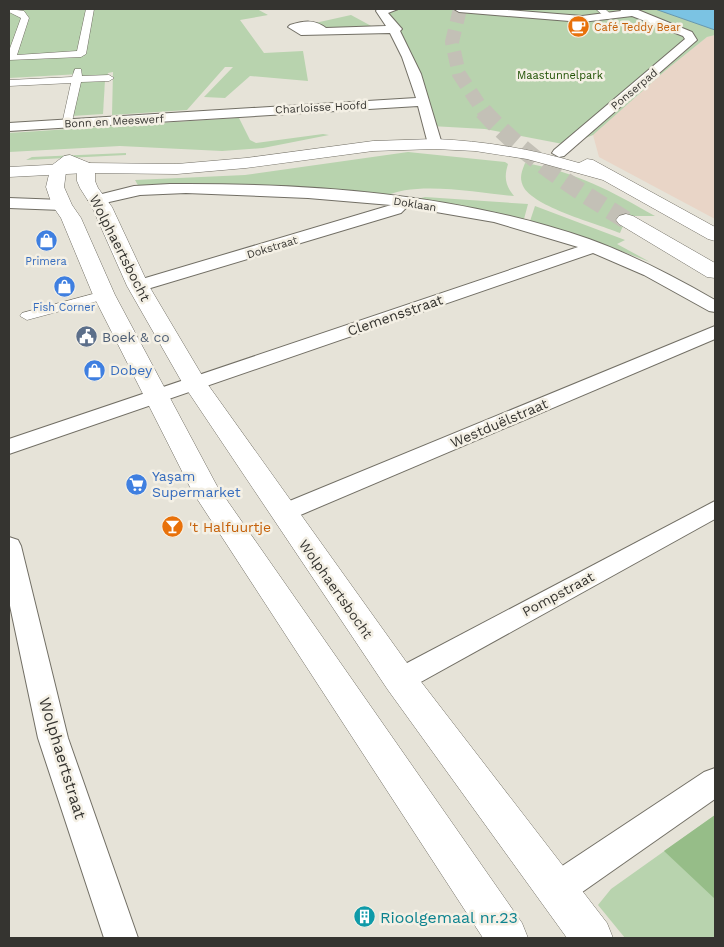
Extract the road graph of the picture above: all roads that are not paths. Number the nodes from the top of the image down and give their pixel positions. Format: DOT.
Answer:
graph roads {
  1 [pos="9,9"];
  2 [pos="90,9"];
  3 [pos="384,9"];
  4 [pos="459,9"];
  5 [pos="600,9"];
  6 [pos="630,11"];
  7 [pos="610,17"];
  8 [pos="396,29"];
  9 [pos="323,32"];
  10 [pos="80,58"];
  11 [pos="109,78"];
  12 [pos="76,80"];
  13 [pos="9,83"];
  14 [pos="424,102"];
  15 [pos="219,114"];
  16 [pos="67,124"];
  17 [pos="9,127"];
  18 [pos="434,139"];
  19 [pos="559,153"];
  20 [pos="9,164"];
  21 [pos="71,166"];
  22 [pos="9,172"];
  23 [pos="603,175"];
  24 [pos="403,202"];
  25 [pos="9,203"];
  26 [pos="99,204"];
  27 [pos="66,209"];
  28 [pos="715,235"];
  29 [pos="594,247"];
  30 [pos="715,258"];
  31 [pos="715,272"];
  32 [pos="138,286"];
  33 [pos="104,295"];
  34 [pos="715,307"];
  35 [pos="27,316"];
  36 [pos="715,332"];
  37 [pos="195,384"];
  38 [pos="156,396"];
  39 [pos="9,447"];
  40 [pos="715,509"];
  41 [pos="283,513"];
  42 [pos="9,546"];
  43 [pos="400,680"];
  44 [pos="715,782"];
  45 [pos="556,890"];
  46 [pos="121,938"];
  47 [pos="507,938"];
  48 [pos="592,938"];
  1 -- 10 [label="street"];
  2 -- 10 [label="street"];
  3 -- 8 [label="street"];
  4 -- 7 [label="street"];
  5 -- 7 [label="street"];
  6 -- 7 [label="street"];
  6 -- 19 [label="street, Ponserpad"];
  8 -- 9 [label="street"];
  8 -- 14 [label="street"];
  10 -- 12 [label="street"];
  11 -- 12 [label="street"];
  12 -- 13 [label="street"];
  12 -- 16 [label="street"];
  14 -- 15 [label="street, Charloisse Hoofd"];
  14 -- 18 [label="street"];
  15 -- 16 [label="street, Bonn en Meeswerf"];
  16 -- 17 [label="street, Bonn en Meeswerf"];
  18 -- 19 [label="main road"];
  18 -- 21 [label="main road"];
  18 -- 23 [label="main road"];
  19 -- 23 [label="main road"];
  20 -- 21 [label="main road"];
  21 -- 22 [label="main road"];
  21 -- 26 [label="main road, Wolphaertsbocht"];
  21 -- 27 [label="main road"];
  23 -- 28 [label="main road"];
  24 -- 26 [label="street, Doklaan"];
  24 -- 29 [label="street, Doklaan"];
  24 -- 32 [label="street, Dokstraat"];
  25 -- 27 [label="street"];
  26 -- 27 [label="main road"];
  26 -- 32 [label="main road, Wolphaertsbocht"];
  27 -- 33 [label="main road"];
  29 -- 34 [label="street, Doklaan"];
  29 -- 37 [label="street, Clemensstraat"];
  30 -- 31 [label="main road"];
  32 -- 37 [label="main road, Wolphaertsbocht"];
  33 -- 35 [label="street"];
  33 -- 38 [label="main road"];
  36 -- 41 [label="street, Westduëlstraat"];
  37 -- 38 [label="street, Clemensstraat"];
  37 -- 41 [label="main road, Wolphaertsbocht"];
  38 -- 39 [label="street"];
  38 -- 47 [label="main road"];
  40 -- 43 [label="street, Pompstraat"];
  41 -- 43 [label="main road, Wolphaertsbocht"];
  42 -- 46 [label="street, Wolphaertstraat"];
  43 -- 45 [label="main road, Wolphaertsbocht"];
  44 -- 45 [label="street"];
  45 -- 48 [label="main road, Wolphaertsbocht"];
}
